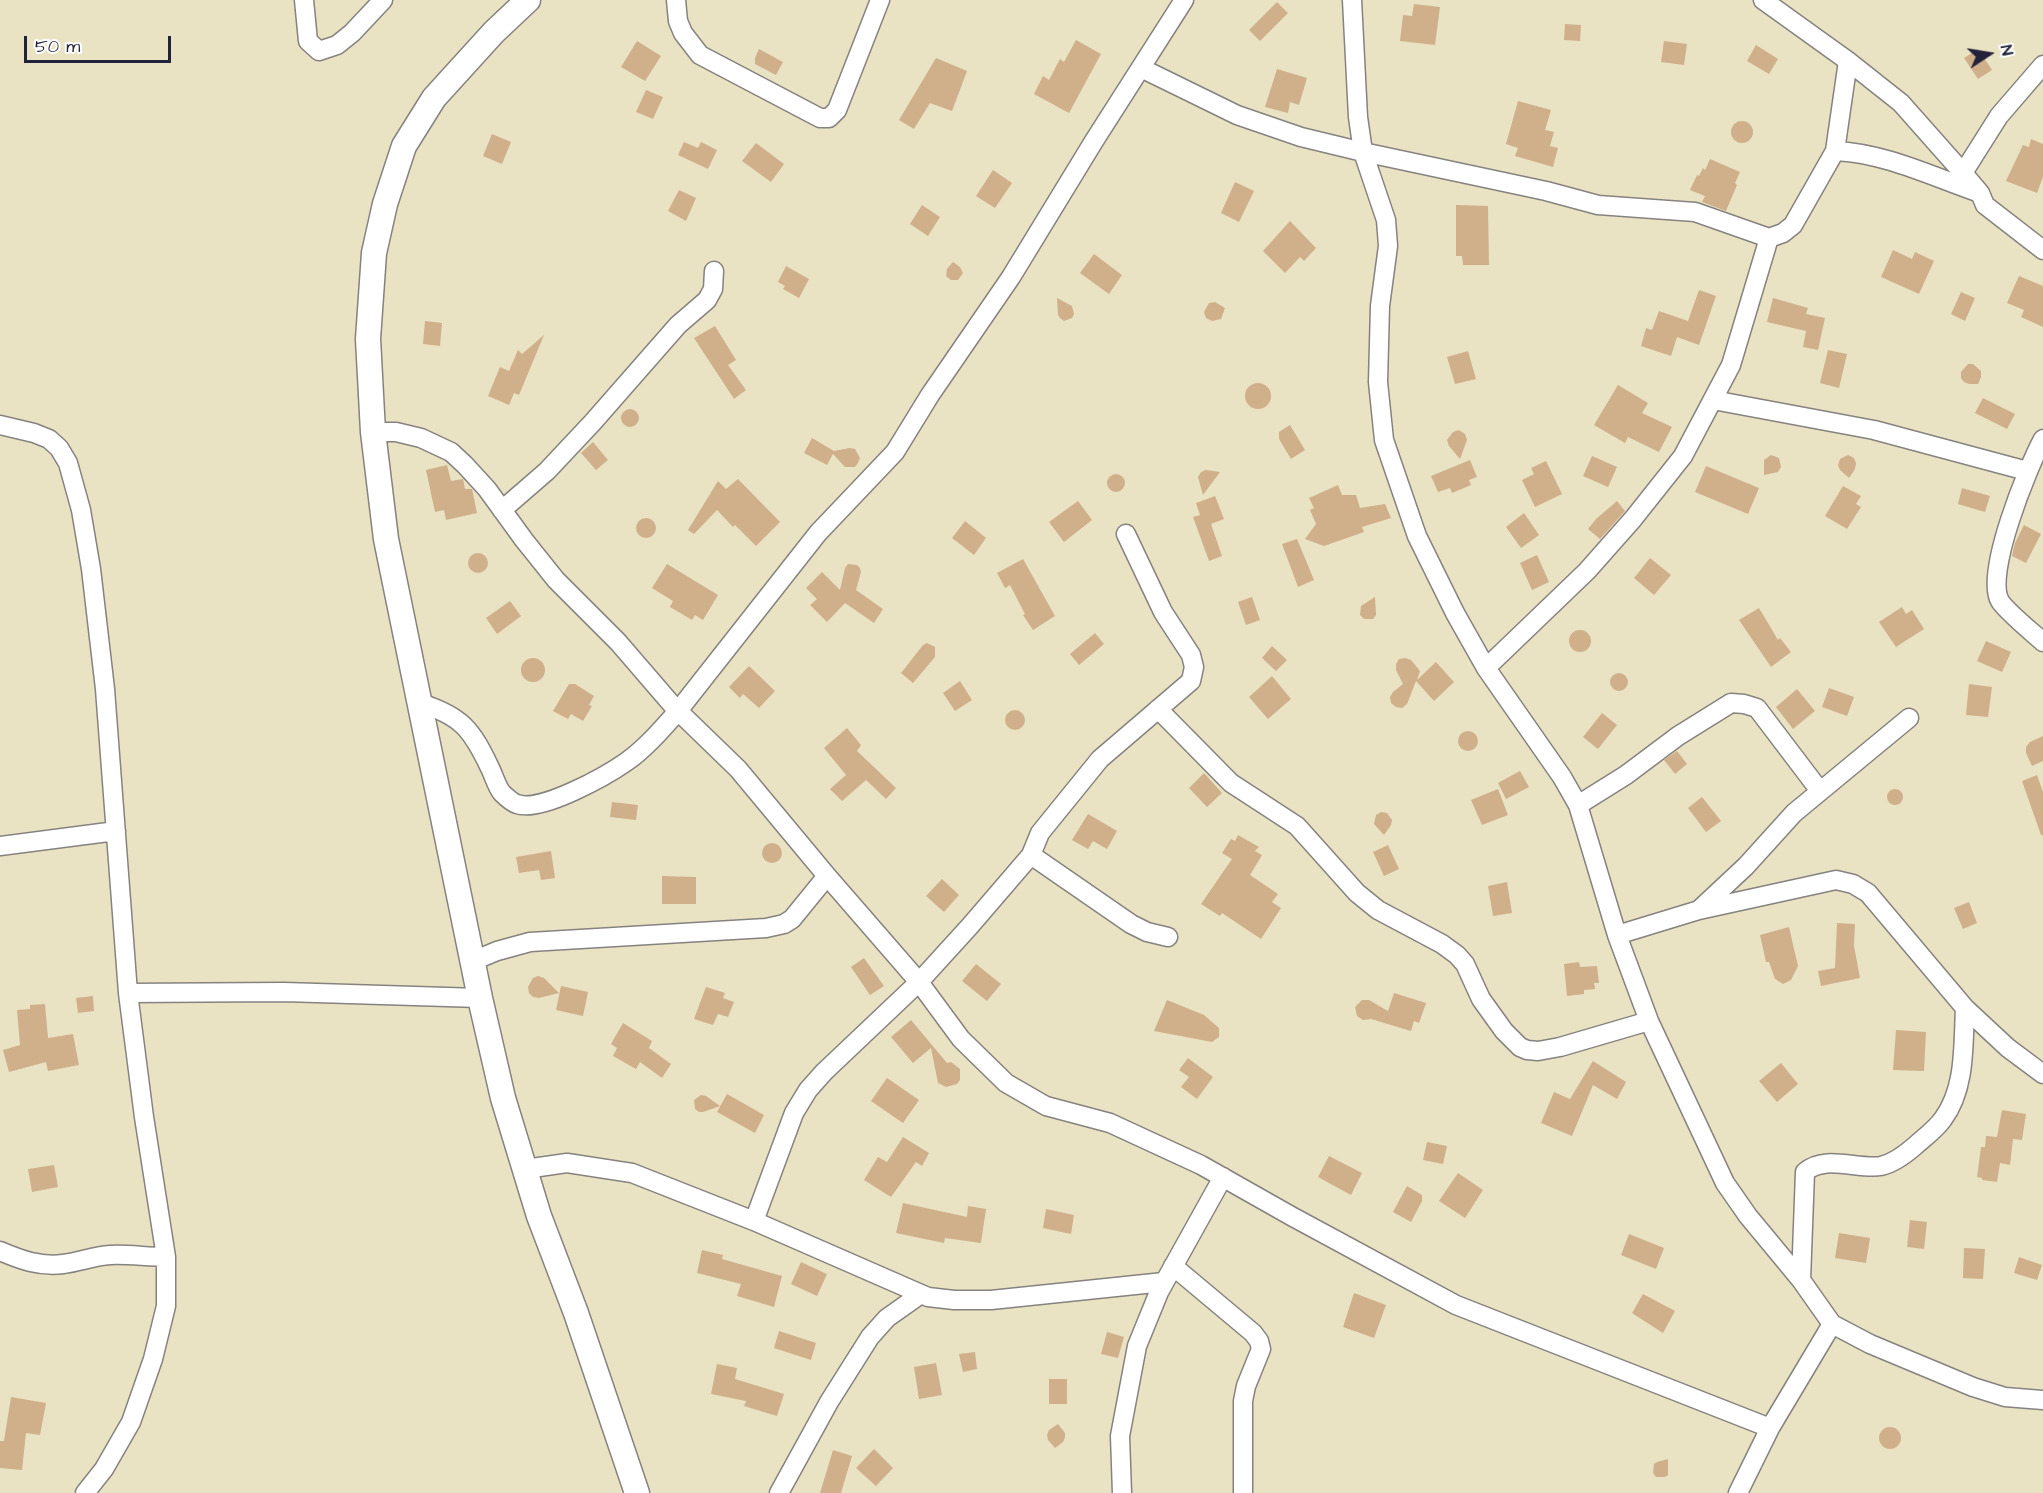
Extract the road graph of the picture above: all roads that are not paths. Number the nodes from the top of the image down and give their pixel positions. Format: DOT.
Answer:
graph roads {
  1 [pos="304,0"];
  2 [pos="383,0"];
  3 [pos="528,0"];
  4 [pos="676,0"];
  5 [pos="880,0"];
  6 [pos="1184,0"];
  7 [pos="1352,0"];
  8 [pos="1763,0"];
  9 [pos="1848,61"];
  10 [pos="2043,64"];
  11 [pos="1141,68"];
  12 [pos="1835,151"];
  13 [pos="1363,152"];
  14 [pos="1963,172"];
  15 [pos="1980,193"];
  16 [pos="1769,237"];
  17 [pos="2043,250"];
  18 [pos="714,271"];
  19 [pos="1713,400"];
  20 [pos="0,425"];
  21 [pos="373,432"];
  22 [pos="2043,439"];
  23 [pos="2027,471"];
  24 [pos="502,510"];
  25 [pos="1126,534"];
  26 [pos="2043,642"];
  27 [pos="1486,668"];
  28 [pos="420,703"];
  29 [pos="1158,709"];
  30 [pos="678,711"];
  31 [pos="1909,718"];
  32 [pos="1820,791"];
  33 [pos="1578,805"];
  34 [pos="116,831"];
  35 [pos="0,846"];
  36 [pos="1031,855"];
  37 [pos="827,876"];
  38 [pos="1699,910"];
  39 [pos="1617,935"];
  40 [pos="1168,937"];
  41 [pos="473,961"];
  42 [pos="919,982"];
  43 [pos="128,993"];
  44 [pos="480,998"];
  45 [pos="1965,1008"];
  46 [pos="1648,1021"];
  47 [pos="2043,1074"];
  48 [pos="525,1169"];
  49 [pos="1223,1178"];
  50 [pos="754,1221"];
  51 [pos="0,1251"];
  52 [pos="166,1257"];
  53 [pos="1173,1266"];
  54 [pos="1801,1280"];
  55 [pos="1164,1282"];
  56 [pos="921,1294"];
  57 [pos="1832,1323"];
  58 [pos="2043,1400"];
  59 [pos="1770,1428"];
  60 [pos="85,1493"];
  61 [pos="638,1493"];
  62 [pos="779,1493"];
  63 [pos="1122,1493"];
  64 [pos="1243,1493"];
  65 [pos="1738,1493"];
  1 -- 2 [label="street"];
  3 -- 21 [label="street"];
  4 -- 5 [label="street"];
  6 -- 11 [label="street"];
  7 -- 13 [label="street"];
  8 -- 9 [label="street"];
  9 -- 12 [label="street"];
  9 -- 14 [label="street"];
  10 -- 14 [label="street"];
  11 -- 13 [label="street"];
  11 -- 30 [label="street"];
  12 -- 15 [label="street"];
  12 -- 16 [label="street"];
  13 -- 16 [label="street"];
  13 -- 27 [label="street"];
  14 -- 15 [label="street"];
  15 -- 17 [label="street"];
  16 -- 19 [label="street"];
  18 -- 24 [label="street"];
  19 -- 23 [label="street"];
  19 -- 27 [label="street"];
  20 -- 34 [label="street"];
  21 -- 24 [label="street"];
  21 -- 28 [label="street"];
  22 -- 23 [label="street"];
  23 -- 26 [label="street"];
  24 -- 30 [label="street"];
  25 -- 29 [label="street"];
  27 -- 33 [label="street"];
  28 -- 30 [label="street"];
  28 -- 41 [label="street"];
  29 -- 36 [label="street"];
  29 -- 46 [label="street"];
  30 -- 37 [label="street"];
  31 -- 32 [label="street"];
  32 -- 33 [label="street"];
  32 -- 38 [label="street"];
  33 -- 39 [label="street"];
  34 -- 35 [label="street"];
  34 -- 43 [label="street"];
  36 -- 40 [label="street"];
  36 -- 42 [label="street"];
  37 -- 41 [label="street"];
  37 -- 42 [label="street"];
  38 -- 39 [label="street"];
  38 -- 45 [label="street"];
  39 -- 46 [label="street"];
  41 -- 44 [label="street"];
  42 -- 49 [label="street"];
  42 -- 50 [label="street"];
  43 -- 44 [label="street"];
  43 -- 52 [label="street"];
  44 -- 48 [label="street"];
  45 -- 47 [label="street"];
  45 -- 54 [label="street"];
  46 -- 54 [label="street"];
  48 -- 50 [label="street"];
  48 -- 61 [label="street"];
  49 -- 53 [label="street"];
  49 -- 59 [label="street"];
  50 -- 56 [label="street"];
  51 -- 52 [label="street"];
  52 -- 60 [label="street"];
  53 -- 55 [label="street"];
  53 -- 64 [label="street"];
  54 -- 57 [label="street"];
  55 -- 56 [label="street"];
  55 -- 63 [label="street"];
  56 -- 62 [label="street"];
  57 -- 58 [label="street"];
  57 -- 59 [label="street"];
  59 -- 65 [label="street"];
}
